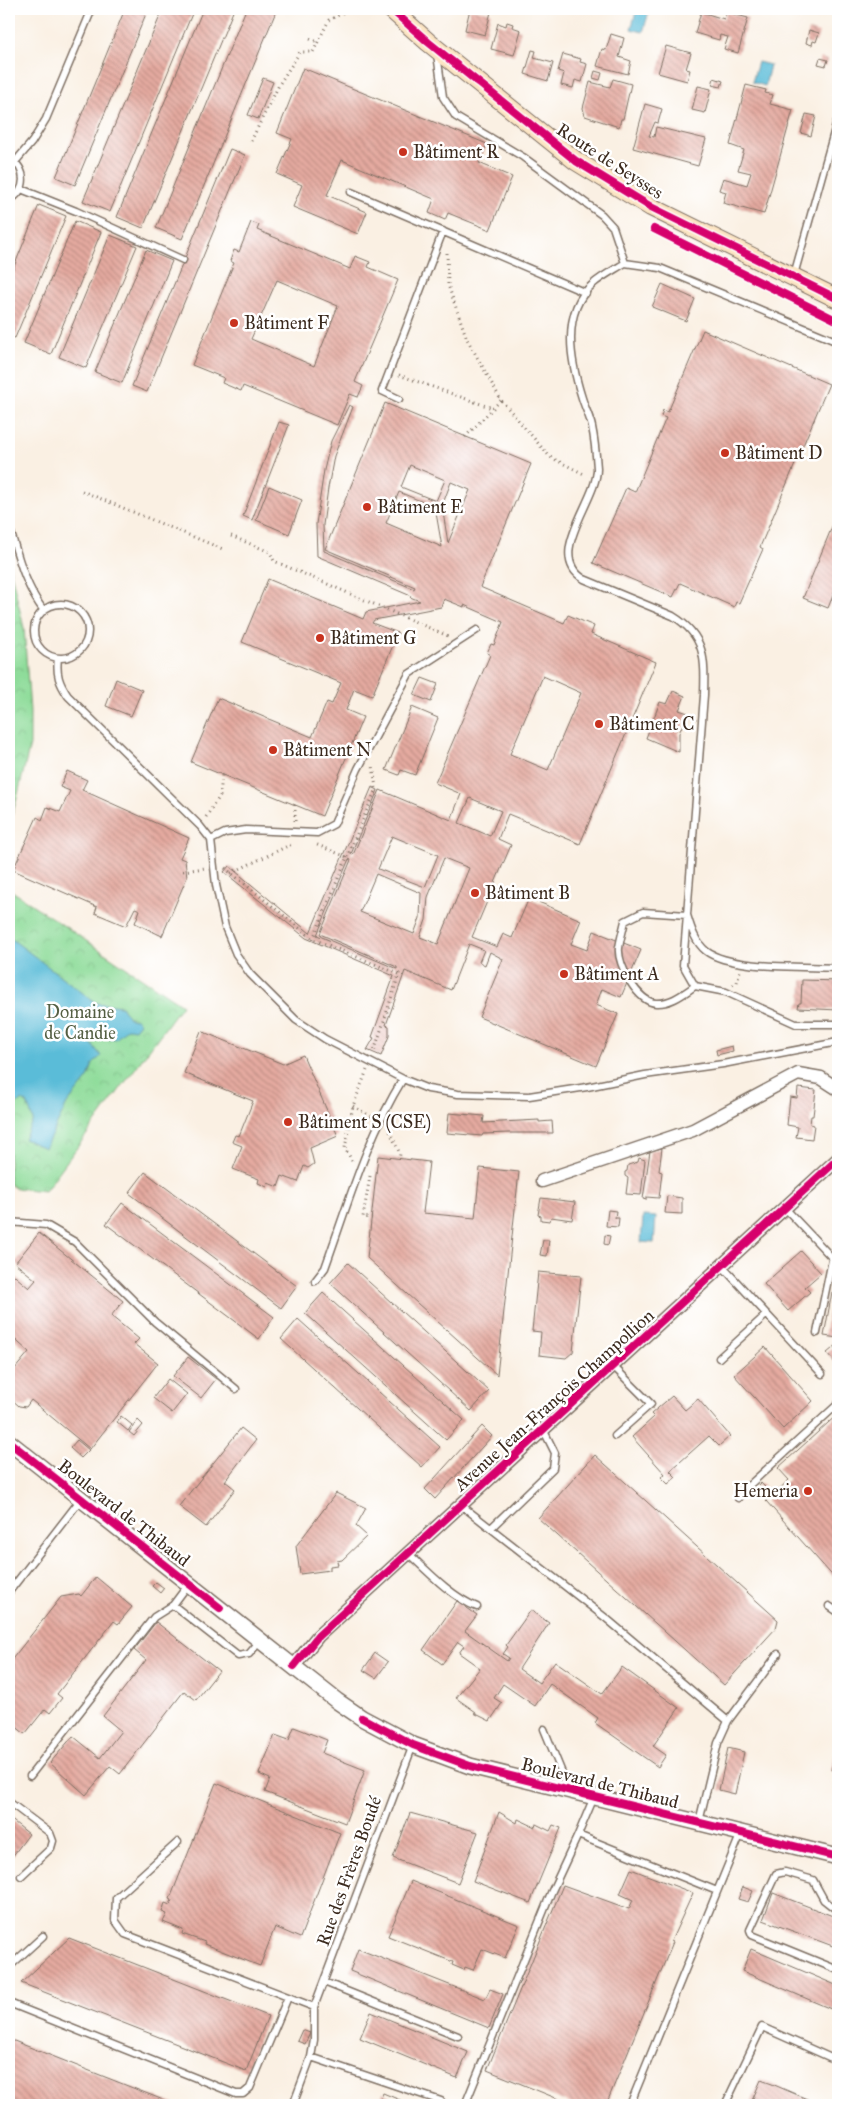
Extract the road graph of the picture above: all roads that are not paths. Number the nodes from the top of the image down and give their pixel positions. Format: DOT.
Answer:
graph roads {
  1 [pos="92,9"];
  2 [pos="391,9"];
  3 [pos="436,48"];
  4 [pos="838,118"];
  5 [pos="9,158"];
  6 [pos="15,162"];
  7 [pos="21,189"];
  8 [pos="352,192"];
  9 [pos="9,200"];
  10 [pos="445,232"];
  11 [pos="183,260"];
  12 [pos="625,263"];
  13 [pos="794,276"];
  14 [pos="586,293"];
  15 [pos="838,299"];
  16 [pos="838,342"];
  17 [pos="399,399"];
  18 [pos="9,526"];
  19 [pos="44,611"];
  20 [pos="477,630"];
  21 [pos="58,658"];
  22 [pos="211,840"];
  23 [pos="687,915"];
  24 [pos="838,968"];
  25 [pos="695,986"];
  26 [pos="838,1024"];
  27 [pos="838,1042"];
  28 [pos="403,1079"];
  29 [pos="838,1089"];
  30 [pos="837,1163"];
  31 [pos="542,1181"];
  32 [pos="785,1208"];
  33 [pos="9,1222"];
  34 [pos="832,1260"];
  35 [pos="838,1264"];
  36 [pos="722,1266"];
  37 [pos="315,1281"];
  38 [pos="767,1314"];
  39 [pos="817,1333"];
  40 [pos="719,1358"];
  41 [pos="613,1366"];
  42 [pos="822,1374"];
  43 [pos="236,1389"];
  44 [pos="838,1404"];
  45 [pos="544,1429"];
  46 [pos="614,1436"];
  47 [pos="9,1442"];
  48 [pos="738,1498"];
  49 [pos="81,1499"];
  50 [pos="461,1505"];
  51 [pos="491,1528"];
  52 [pos="408,1553"];
  53 [pos="188,1584"];
  54 [pos="9,1592"];
  55 [pos="173,1605"];
  56 [pos="830,1606"];
  57 [pos="477,1607"];
  58 [pos="838,1612"];
  59 [pos="261,1640"];
  60 [pos="778,1654"];
  61 [pos="294,1666"];
  62 [pos="728,1721"];
  63 [pos="544,1729"];
  64 [pos="413,1745"];
  65 [pos="30,1776"];
  66 [pos="569,1791"];
  67 [pos="594,1797"];
  68 [pos="9,1802"];
  69 [pos="699,1823"];
  70 [pos="741,1833"];
  71 [pos="578,1835"];
  72 [pos="178,1842"];
  73 [pos="838,1857"];
  74 [pos="21,1876"];
  75 [pos="717,1892"];
  76 [pos="838,1911"];
  77 [pos="43,1936"];
  78 [pos="9,1968"];
  79 [pos="838,1970"];
  80 [pos="324,1982"];
  81 [pos="288,1997"];
  82 [pos="9,2003"];
  83 [pos="314,2007"];
  84 [pos="458,2036"];
  85 [pos="311,2057"];
  86 [pos="838,2060"];
  87 [pos="293,2105"];
  88 [pos="443,2105"];
  89 [pos="465,2105"];
  90 [pos="630,2105"];
  91 [pos="725,2105"];
  1 -- 6 [label="lane"];
  2 -- 3 [label="main road, Route de Seysses"];
  3 -- 12 [label="lane"];
  3 -- 13 [label="main road, Route de Seysses"];
  4 -- 13 [label="lane"];
  5 -- 6 [label="lane"];
  6 -- 7 [label="lane"];
  7 -- 9 [label="lane"];
  7 -- 11 [label="lane"];
  8 -- 10 [label="lane"];
  10 -- 14 [label="lane"];
  10 -- 17 [label="lane"];
  12 -- 14 [label="lane"];
  12 -- 16 [label="lane"];
  13 -- 15 [label="main road, Route de Seysses"];
  14 -- 23 [label="lane"];
  18 -- 19 [label="lane"];
  19 -- 21 [label="lane"];
  19 -- 21 [label="lane"];
  20 -- 22 [label="lane"];
  21 -- 22 [label="lane"];
  22 -- 28 [label="lane"];
  23 -- 24 [label="lane"];
  23 -- 25 [label="lane"];
  23 -- 25 [label="lane"];
  25 -- 26 [label="lane"];
  27 -- 28 [label="lane"];
  28 -- 37 [label="lane"];
  29 -- 31 [label="street"];
  30 -- 32 [label="street, Avenue Jean-François Champollion"];
  32 -- 34 [label="lane"];
  32 -- 36 [label="street, Avenue Jean-François Champollion"];
  33 -- 43 [label="lane"];
  34 -- 35 [label="lane"];
  34 -- 39 [label="lane"];
  36 -- 38 [label="lane"];
  36 -- 41 [label="street, Avenue Jean-François Champollion"];
  38 -- 40 [label="lane"];
  38 -- 42 [label="lane"];
  41 -- 45 [label="street, Avenue Jean-François Champollion"];
  41 -- 46 [label="lane"];
  44 -- 48 [label="lane"];
  45 -- 50 [label="street, Avenue Jean-François Champollion"];
  45 -- 51 [label="lane"];
  47 -- 49 [label="street, Boulevard de Thibaud"];
  49 -- 53 [label="street, Boulevard de Thibaud"];
  49 -- 54 [label="lane"];
  50 -- 51 [label="lane"];
  50 -- 52 [label="street, Avenue Jean-François Champollion"];
  51 -- 62 [label="lane"];
  52 -- 57 [label="lane"];
  52 -- 61 [label="street, Avenue Jean-François Champollion"];
  53 -- 55 [label="lane"];
  53 -- 59 [label="street, Boulevard de Thibaud"];
  55 -- 59 [label="lane"];
  55 -- 65 [label="lane"];
  56 -- 58 [label="lane"];
  59 -- 61 [label="street, Boulevard de Thibaud"];
  60 -- 62 [label="lane"];
  61 -- 64 [label="street, Boulevard de Thibaud"];
  62 -- 69 [label="lane"];
  63 -- 66 [label="lane"];
  64 -- 66 [label="street, Boulevard de Thibaud"];
  64 -- 80 [label="lane, Rue des Frères Boudé"];
  66 -- 67 [label="street, Boulevard de Thibaud"];
  67 -- 69 [label="street, Boulevard de Thibaud"];
  67 -- 71 [label="lane"];
  68 -- 74 [label="lane"];
  69 -- 70 [label="street, Boulevard de Thibaud"];
  70 -- 73 [label="street, Boulevard de Thibaud"];
  70 -- 75 [label="lane"];
  71 -- 75 [label="lane"];
  71 -- 89 [label="lane"];
  72 -- 81 [label="lane"];
  75 -- 90 [label="lane"];
  76 -- 79 [label="lane"];
  77 -- 78 [label="lane"];
  80 -- 83 [label="lane, Rue des Frères Boudé"];
  80 -- 84 [label="lane"];
  81 -- 82 [label="lane"];
  81 -- 83 [label="lane"];
  83 -- 85 [label="lane"];
  85 -- 87 [label="lane"];
  85 -- 88 [label="lane"];
  86 -- 91 [label="lane"];
}
